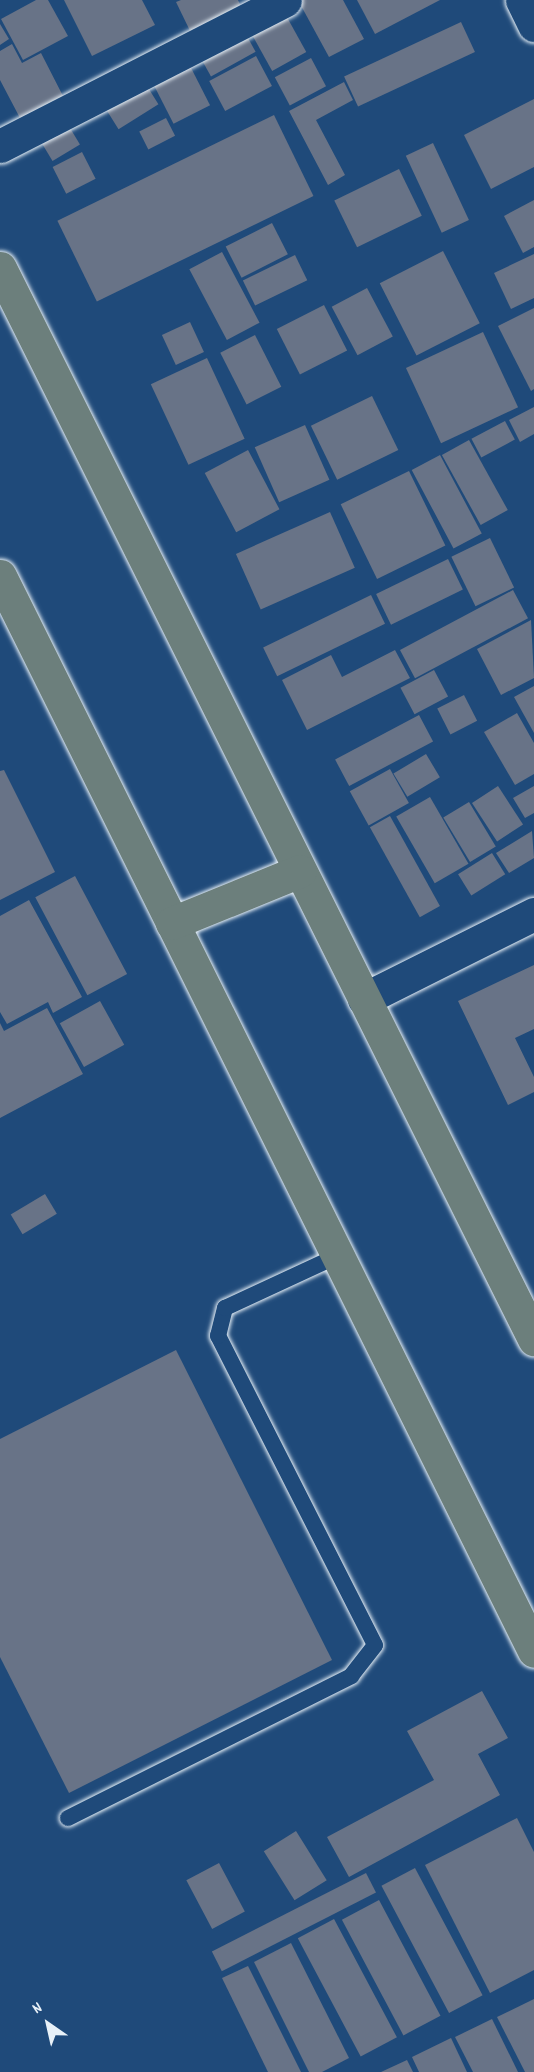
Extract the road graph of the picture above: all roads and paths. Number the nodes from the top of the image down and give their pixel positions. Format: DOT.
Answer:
graph roads {
  1 [pos="285,0"];
  2 [pos="522,0"];
  3 [pos="534,25"];
  4 [pos="0,147"];
  5 [pos="0,268"];
  6 [pos="0,576"];
  7 [pos="300,871"];
  8 [pos="534,914"];
  9 [pos="172,923"];
  10 [pos="364,999"];
  11 [pos="337,1256"];
  12 [pos="534,1339"];
  13 [pos="526,1619"];
  14 [pos="534,1651"];
  15 [pos="68,1818"];
  1 -- 4 [label="street"];
  2 -- 3 [label="street"];
  5 -- 7 [label="main road"];
  6 -- 9 [label="main road"];
  7 -- 9 [label="main road"];
  7 -- 10 [label="main road"];
  8 -- 10 [label="street"];
  9 -- 11 [label="main road"];
  10 -- 12 [label="main road"];
  11 -- 13 [label="main road"];
  11 -- 15 [label="lane"];
  13 -- 14 [label="main road"];
}
